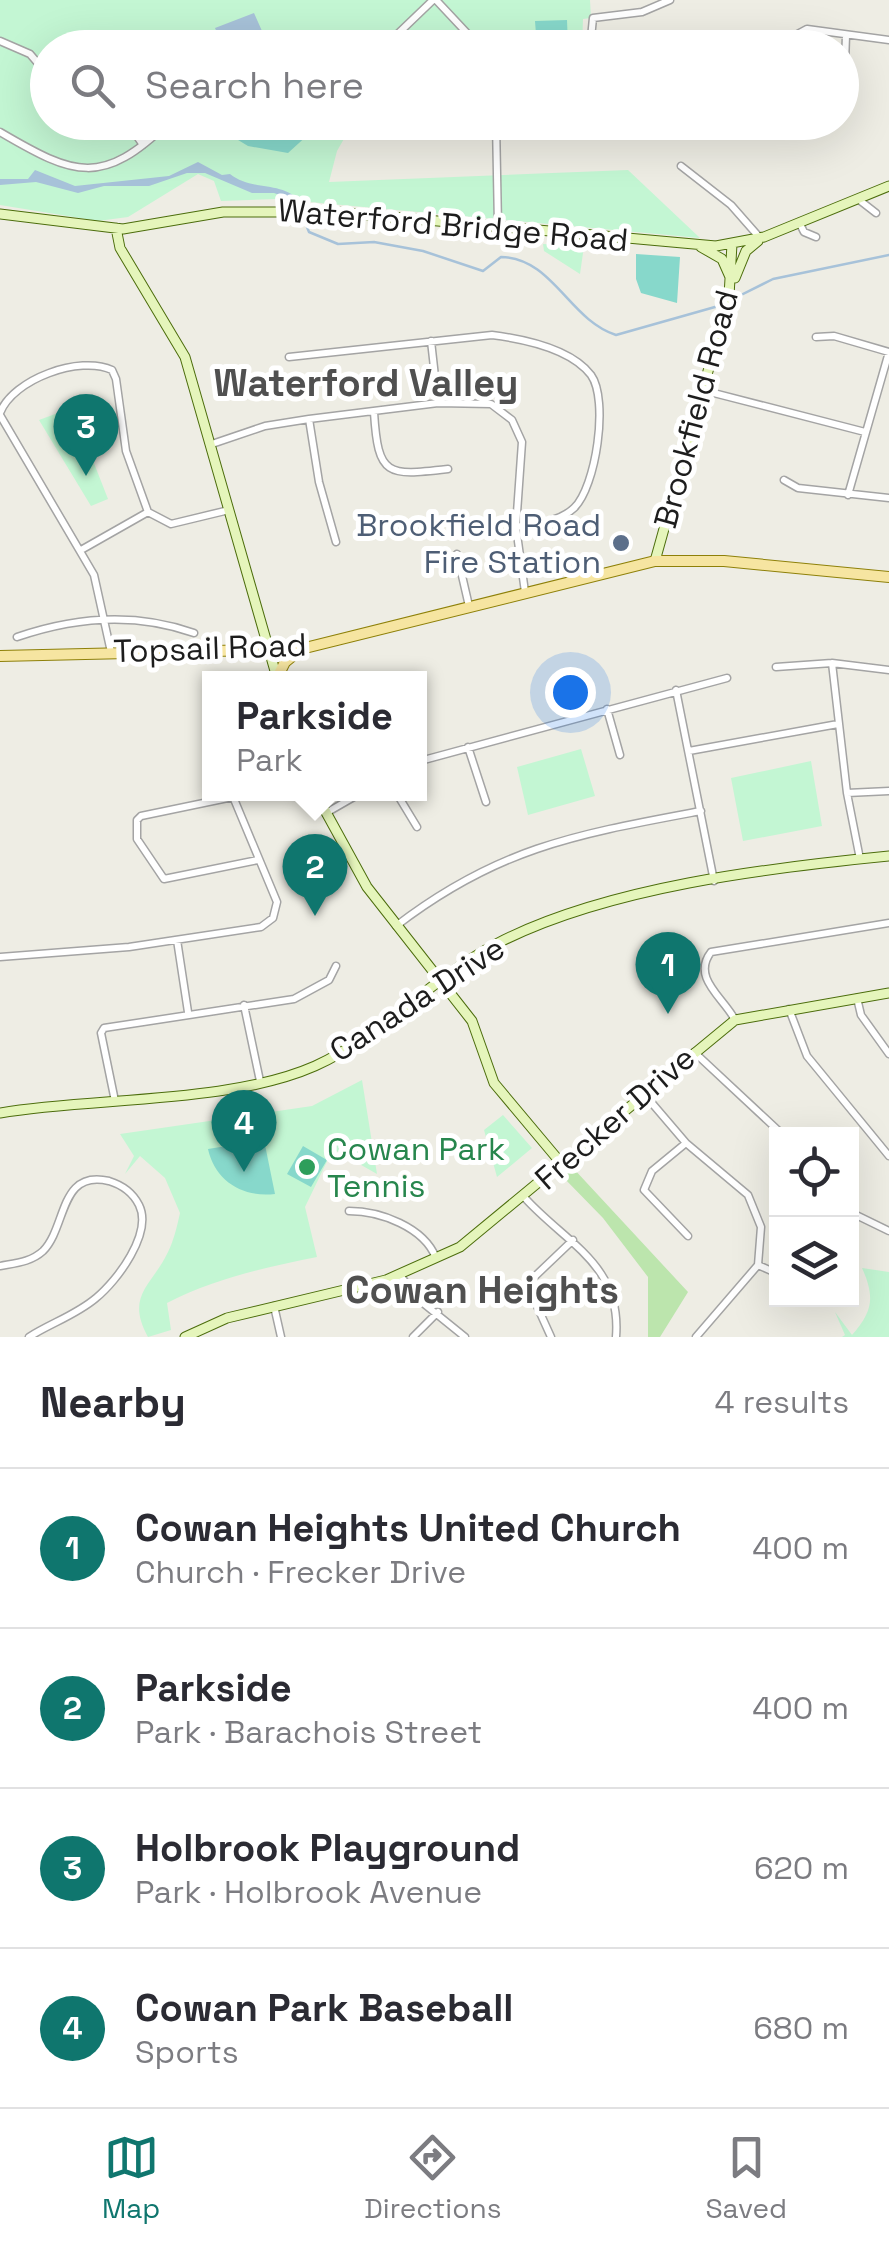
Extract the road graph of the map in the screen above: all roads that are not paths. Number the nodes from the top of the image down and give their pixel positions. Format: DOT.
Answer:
graph roads {
  1 [pos="435,0"];
  2 [pos="670,0"];
  3 [pos="402,30"];
  4 [pos="464,30"];
  5 [pos="590,30"];
  6 [pos="859,36"];
  7 [pos="889,40"];
  8 [pos="0,41"];
  9 [pos="30,54"];
  10 [pos="0,132"];
  11 [pos="142,140"];
  12 [pos="148,140"];
  13 [pos="496,140"];
  14 [pos="145,143"];
  15 [pos="681,166"];
  16 [pos="889,186"];
  17 [pos="857,198"];
  18 [pos="876,213"];
  19 [pos="0,214"];
  20 [pos="799,222"];
  21 [pos="498,226"];
  22 [pos="116,228"];
  23 [pos="816,237"];
  24 [pos="762,238"];
  25 [pos="694,244"];
  26 [pos="732,244"];
  27 [pos="732,285"];
  28 [pos="816,337"];
  29 [pos="430,341"];
  30 [pos="889,352"];
  31 [pos="289,357"];
  32 [pos="700,390"];
  33 [pos="438,403"];
  34 [pos="374,412"];
  35 [pos="0,414"];
  36 [pos="310,420"];
  37 [pos="865,432"];
  38 [pos="212,444"];
  39 [pos="448,469"];
  40 [pos="784,480"];
  41 [pos="848,495"];
  42 [pos="889,498"];
  43 [pos="230,510"];
  44 [pos="148,512"];
  45 [pos="516,528"];
  46 [pos="336,542"];
  47 [pos="82,550"];
  48 [pos="456,554"];
  49 [pos="655,561"];
  50 [pos="889,577"];
  51 [pos="524,592"];
  52 [pos="469,606"];
  53 [pos="106,618"];
  54 [pos="194,633"];
  55 [pos="16,637"];
  56 [pos="301,649"];
  57 [pos="270,650"];
  58 [pos="111,652"];
  59 [pos="0,656"];
  60 [pos="832,663"];
  61 [pos="776,667"];
  62 [pos="889,670"];
  63 [pos="275,671"];
  64 [pos="281,671"];
  65 [pos="726,678"];
  66 [pos="676,690"];
  67 [pos="607,709"];
  68 [pos="838,724"];
  69 [pos="468,746"];
  70 [pos="688,751"];
  71 [pos="620,755"];
  72 [pos="427,759"];
  73 [pos="889,790"];
  74 [pos="847,793"];
  75 [pos="219,801"];
  76 [pos="235,801"];
  77 [pos="319,801"];
  78 [pos="346,801"];
  79 [pos="401,801"];
  80 [pos="486,802"];
  81 [pos="701,811"];
  82 [pos="325,813"];
  83 [pos="417,827"];
  84 [pos="889,856"];
  85 [pos="860,858"];
  86 [pos="258,860"];
  87 [pos="714,882"];
  88 [pos="889,923"];
  89 [pos="395,926"];
  90 [pos="177,940"];
  91 [pos="0,957"];
  92 [pos="336,966"];
  93 [pos="439,981"];
  94 [pos="889,993"];
  95 [pos="857,997"];
  96 [pos="244,1005"];
  97 [pos="789,1008"];
  98 [pos="188,1012"];
  99 [pos="735,1020"];
  100 [pos="693,1051"];
  101 [pos="889,1054"];
  102 [pos="260,1081"];
  103 [pos="644,1094"];
  104 [pos="116,1102"];
  105 [pos="0,1114"];
  106 [pos="774,1127"];
  107 [pos="686,1143"];
  108 [pos="889,1156"];
  109 [pos="561,1164"];
  110 [pos="524,1196"];
  111 [pos="349,1211"];
  112 [pos="859,1216"];
  113 [pos="889,1231"];
  114 [pos="688,1236"];
  115 [pos="573,1240"];
  116 [pos="436,1258"];
  117 [pos="758,1265"];
  118 [pos="0,1266"];
  119 [pos="769,1270"];
  120 [pos="400,1275"];
  121 [pos="274,1306"];
  122 [pos="438,1312"];
  123 [pos="29,1337"];
  124 [pos="185,1337"];
  125 [pos="281,1337"];
  126 [pos="413,1337"];
  127 [pos="465,1337"];
  128 [pos="551,1337"];
  129 [pos="616,1337"];
  130 [pos="696,1337"];
  1 -- 3 [label="street"];
  1 -- 4 [label="street"];
  2 -- 5 [label="street"];
  6 -- 7 [label="street"];
  8 -- 9 [label="street"];
  10 -- 14 [label="street"];
  11 -- 14 [label="street"];
  12 -- 14 [label="street"];
  13 -- 21 [label="street"];
  15 -- 24 [label="street"];
  16 -- 17 [label="street, Brookfield Road"];
  17 -- 18 [label="street"];
  17 -- 20 [label="street, Brookfield Road"];
  19 -- 22 [label="street, Waterford Bridge Road"];
  20 -- 23 [label="street"];
  20 -- 24 [label="street, Brookfield Road"];
  21 -- 22 [label="street, Waterford Bridge Road"];
  21 -- 25 [label="street, Waterford Bridge Road"];
  22 -- 38 [label="street"];
  24 -- 26 [label="street, Brookfield Road"];
  24 -- 27 [label="street"];
  25 -- 26 [label="street, Waterford Bridge Road"];
  25 -- 27 [label="street"];
  26 -- 27 [label="street, Brookfield Road"];
  27 -- 32 [label="street, Brookfield Road"];
  28 -- 30 [label="street"];
  29 -- 31 [label="street"];
  29 -- 33 [label="street"];
  29 -- 45 [label="street"];
  30 -- 37 [label="street"];
  32 -- 37 [label="street"];
  32 -- 49 [label="street, Brookfield Road"];
  33 -- 34 [label="street"];
  33 -- 45 [label="street"];
  34 -- 36 [label="street"];
  34 -- 39 [label="street"];
  35 -- 44 [label="street"];
  35 -- 47 [label="street"];
  36 -- 38 [label="street"];
  36 -- 46 [label="street"];
  37 -- 41 [label="street"];
  38 -- 43 [label="street"];
  40 -- 41 [label="street"];
  41 -- 42 [label="street"];
  43 -- 44 [label="street"];
  43 -- 57 [label="street"];
  44 -- 47 [label="street"];
  45 -- 51 [label="street"];
  47 -- 53 [label="street"];
  48 -- 52 [label="street"];
  49 -- 50 [label="main road, Topsail Road"];
  49 -- 51 [label="main road, Topsail Road"];
  51 -- 52 [label="main road, Topsail Road"];
  52 -- 56 [label="main road, Topsail Road"];
  53 -- 54 [label="street"];
  53 -- 55 [label="street"];
  53 -- 58 [label="street"];
  56 -- 57 [label="main road, Topsail Road"];
  56 -- 64 [label="main road"];
  57 -- 58 [label="main road, Topsail Road"];
  57 -- 63 [label="street"];
  58 -- 59 [label="main road, Topsail Road"];
  60 -- 61 [label="street"];
  60 -- 62 [label="street"];
  60 -- 68 [label="street"];
  65 -- 66 [label="street"];
  66 -- 67 [label="street"];
  66 -- 70 [label="street"];
  67 -- 69 [label="street"];
  67 -- 71 [label="street"];
  68 -- 70 [label="street"];
  68 -- 74 [label="street"];
  69 -- 72 [label="street"];
  69 -- 80 [label="street"];
  70 -- 81 [label="street"];
  73 -- 74 [label="street"];
  74 -- 85 [label="street"];
  75 -- 86 [label="street"];
  76 -- 86 [label="street"];
  77 -- 82 [label="street"];
  78 -- 82 [label="street"];
  79 -- 83 [label="street"];
  81 -- 87 [label="street"];
  81 -- 89 [label="street"];
  82 -- 89 [label="street"];
  84 -- 85 [label="street, Canada Drive"];
  85 -- 87 [label="street, Canada Drive"];
  86 -- 90 [label="street"];
  87 -- 93 [label="street, Canada Drive"];
  88 -- 99 [label="street"];
  89 -- 93 [label="street"];
  90 -- 91 [label="street"];
  90 -- 98 [label="street"];
  92 -- 96 [label="street"];
  93 -- 102 [label="street, Canada Drive"];
  93 -- 109 [label="street"];
  94 -- 95 [label="street, Frecker Drive"];
  95 -- 97 [label="street, Frecker Drive"];
  95 -- 101 [label="street"];
  96 -- 98 [label="street"];
  96 -- 102 [label="street"];
  97 -- 99 [label="street, Frecker Drive"];
  97 -- 108 [label="street"];
  98 -- 104 [label="street"];
  99 -- 100 [label="street, Frecker Drive"];
  100 -- 103 [label="street, Frecker Drive"];
  100 -- 106 [label="street"];
  102 -- 104 [label="street, Canada Drive"];
  103 -- 107 [label="street"];
  103 -- 109 [label="street, Frecker Drive"];
  104 -- 105 [label="street, Canada Drive"];
  107 -- 114 [label="street"];
  107 -- 117 [label="street"];
  109 -- 110 [label="street, Frecker Drive"];
  110 -- 115 [label="street"];
  110 -- 116 [label="street, Frecker Drive"];
  111 -- 116 [label="street"];
  112 -- 113 [label="street"];
  115 -- 128 [label="street"];
  115 -- 129 [label="street"];
  116 -- 120 [label="street, Frecker Drive"];
  117 -- 119 [label="street"];
  117 -- 130 [label="street"];
  118 -- 123 [label="street"];
  120 -- 121 [label="street, Frecker Drive"];
  120 -- 122 [label="street"];
  121 -- 124 [label="street, Frecker Drive"];
  121 -- 125 [label="street"];
  122 -- 126 [label="street"];
  122 -- 127 [label="street"];
}
